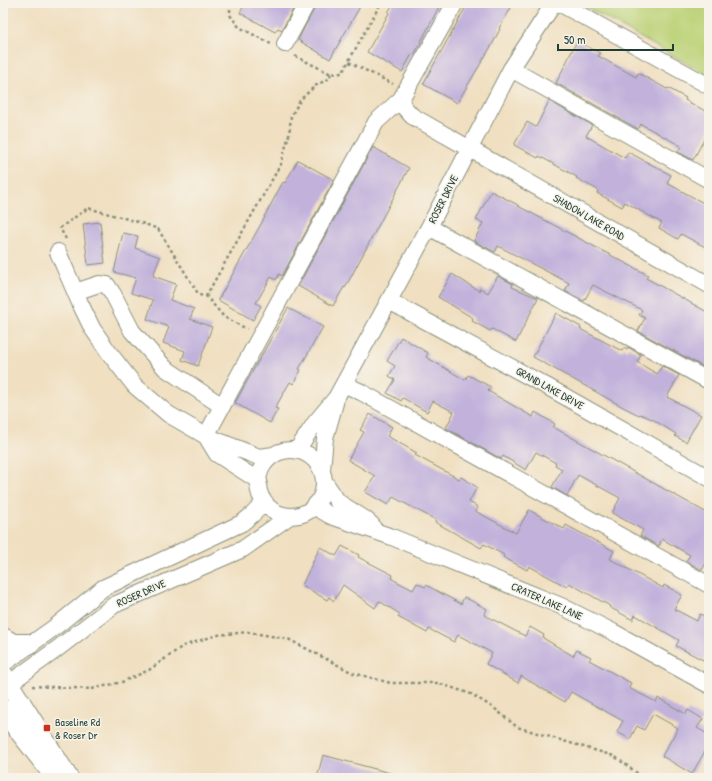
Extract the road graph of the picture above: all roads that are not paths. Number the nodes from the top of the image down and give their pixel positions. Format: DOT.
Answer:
graph roads {
  1 [pos="307,3"];
  2 [pos="455,3"];
  3 [pos="554,3"];
  4 [pos="559,3"];
  5 [pos="283,47"];
  6 [pos="511,69"];
  7 [pos="709,86"];
  8 [pos="404,94"];
  9 [pos="469,148"];
  10 [pos="709,180"];
  11 [pos="428,227"];
  12 [pos="63,246"];
  13 [pos="709,284"];
  14 [pos="75,292"];
  15 [pos="389,301"];
  16 [pos="709,381"];
  17 [pos="340,391"];
  18 [pos="222,406"];
  19 [pos="206,436"];
  20 [pos="297,450"];
  21 [pos="274,455"];
  22 [pos="708,474"];
  23 [pos="323,476"];
  24 [pos="259,481"];
  25 [pos="265,502"];
  26 [pos="314,506"];
  27 [pos="290,516"];
  28 [pos="379,532"];
  29 [pos="709,585"];
  30 [pos="3,638"];
  31 [pos="29,644"];
  32 [pos="3,664"];
  33 [pos="5,682"];
  34 [pos="709,685"];
  35 [pos="3,710"];
  36 [pos="56,778"];
  37 [pos="68,778"];
  1 -- 5 [label="street"];
  2 -- 8 [label="street"];
  3 -- 6 [label="street, ROSER DRIVE"];
  4 -- 7 [label="street"];
  6 -- 9 [label="street, ROSER DRIVE"];
  6 -- 10 [label="street"];
  8 -- 9 [label="street, SHADOW LAKE ROAD"];
  8 -- 18 [label="street"];
  9 -- 11 [label="street, ROSER DRIVE"];
  9 -- 13 [label="street, SHADOW LAKE ROAD"];
  11 -- 15 [label="street, ROSER DRIVE"];
  11 -- 16 [label="street"];
  12 -- 14 [label="street"];
  14 -- 18 [label="street"];
  14 -- 19 [label="street"];
  15 -- 17 [label="street, ROSER DRIVE"];
  15 -- 22 [label="street, GRAND LAKE DRIVE"];
  17 -- 20 [label="street, ROSER DRIVE"];
  17 -- 23 [label="street, ROSER DRIVE"];
  17 -- 29 [label="street"];
  18 -- 19 [label="street"];
  19 -- 21 [label="street"];
  19 -- 24 [label="street"];
  20 -- 21 [label="street"];
  20 -- 23 [label="street"];
  21 -- 24 [label="street"];
  23 -- 26 [label="street"];
  23 -- 28 [label="street, CRATER LAKE LANE"];
  24 -- 25 [label="street"];
  25 -- 27 [label="street"];
  25 -- 31 [label="street, ROSER DRIVE"];
  26 -- 27 [label="street"];
  26 -- 28 [label="street, CRATER LAKE LANE"];
  27 -- 33 [label="street, ROSER DRIVE"];
  28 -- 34 [label="street, CRATER LAKE LANE"];
  30 -- 31 [label="main road"];
  31 -- 32 [label="street, ROSER DRIVE"];
  33 -- 37 [label="main road"];
  35 -- 36 [label="main road"];
}
